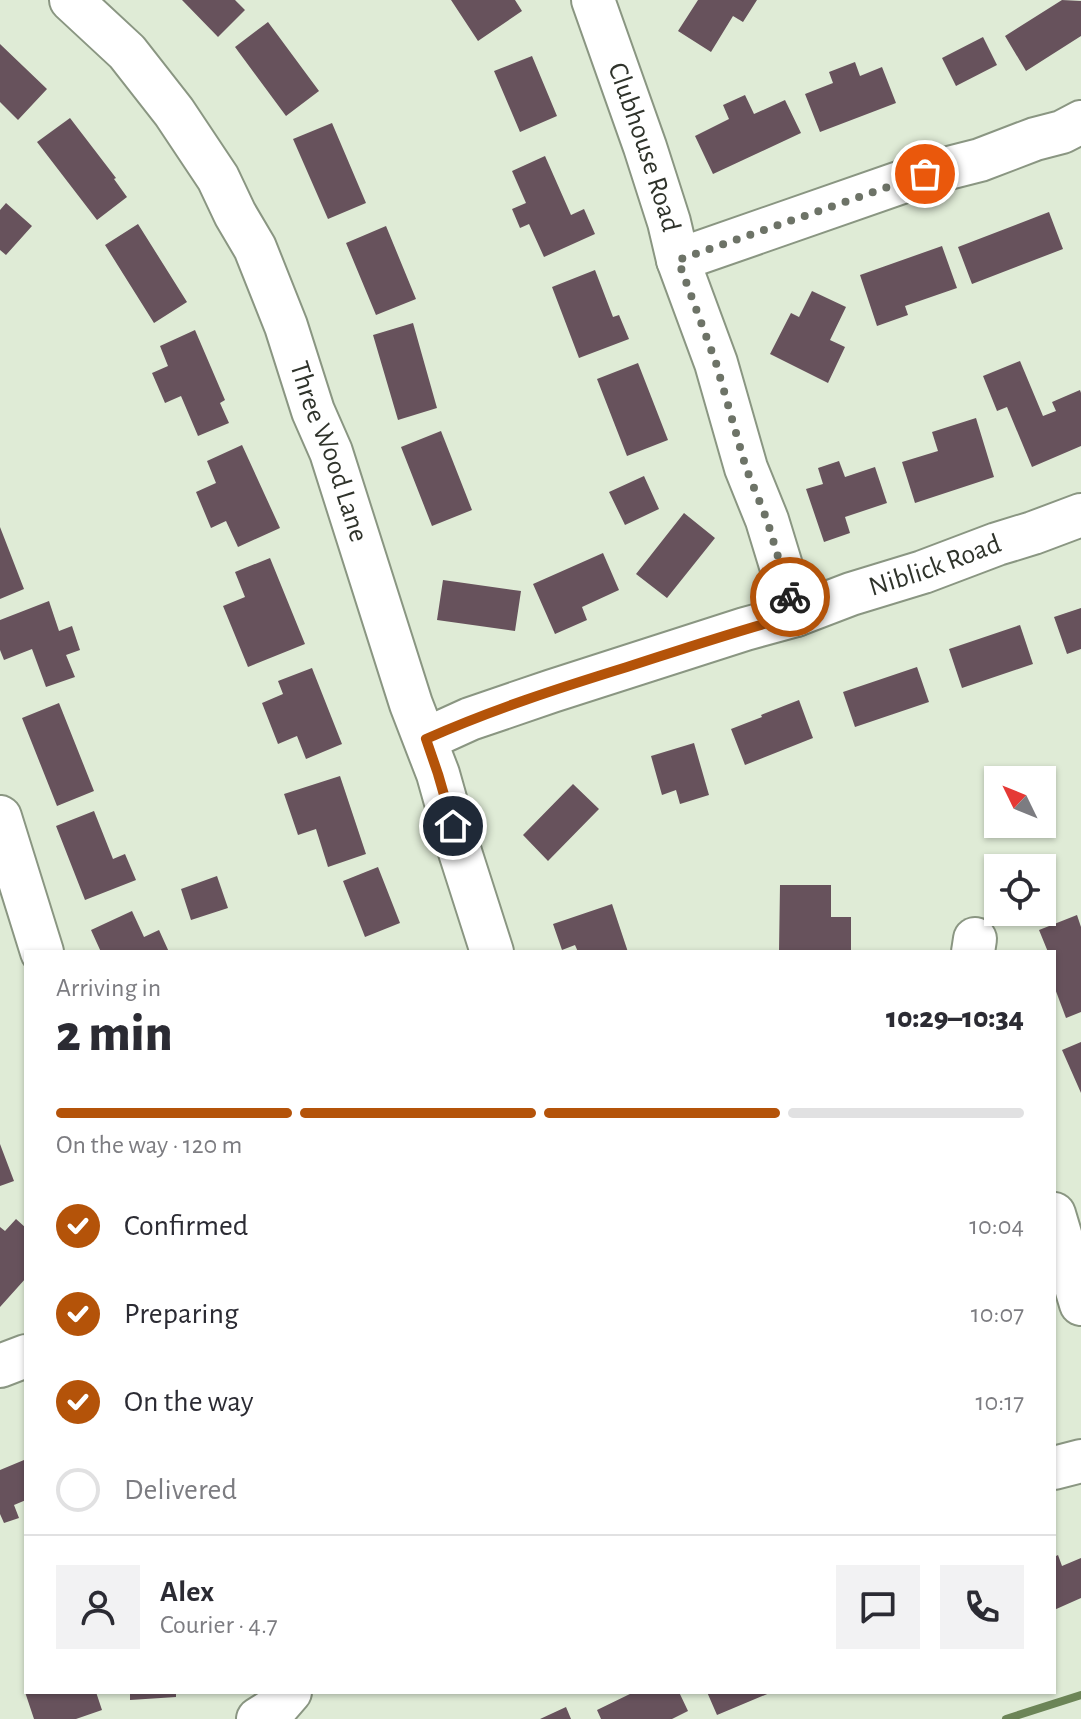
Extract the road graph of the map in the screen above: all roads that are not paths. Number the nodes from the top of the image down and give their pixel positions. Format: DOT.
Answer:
graph roads {
  1 [pos="71,0"];
  2 [pos="593,0"];
  3 [pos="1081,122"];
  4 [pos="678,260"];
  5 [pos="1081,515"];
  6 [pos="796,615"];
  7 [pos="426,739"];
  8 [pos="0,817"];
  9 [pos="41,950"];
  10 [pos="491,950"];
  11 [pos="1056,1221"];
  12 [pos="1081,1304"];
  13 [pos="24,1357"];
  14 [pos="0,1366"];
  15 [pos="1081,1461"];
  16 [pos="1056,1467"];
  17 [pos="288,1694"];
  18 [pos="258,1719"];
  1 -- 7 [label="street, Three Wood Lane"];
  2 -- 4 [label="street, Clubhouse Road"];
  3 -- 4 [label="street"];
  4 -- 6 [label="street, Clubhouse Road"];
  5 -- 6 [label="street, Niblick Road"];
  6 -- 7 [label="street, Niblick Road"];
  7 -- 10 [label="street, Three Wood Lane"];
  8 -- 9 [label="street"];
  11 -- 12 [label="street"];
  13 -- 14 [label="street"];
  15 -- 16 [label="street"];
  17 -- 18 [label="street"];
}
